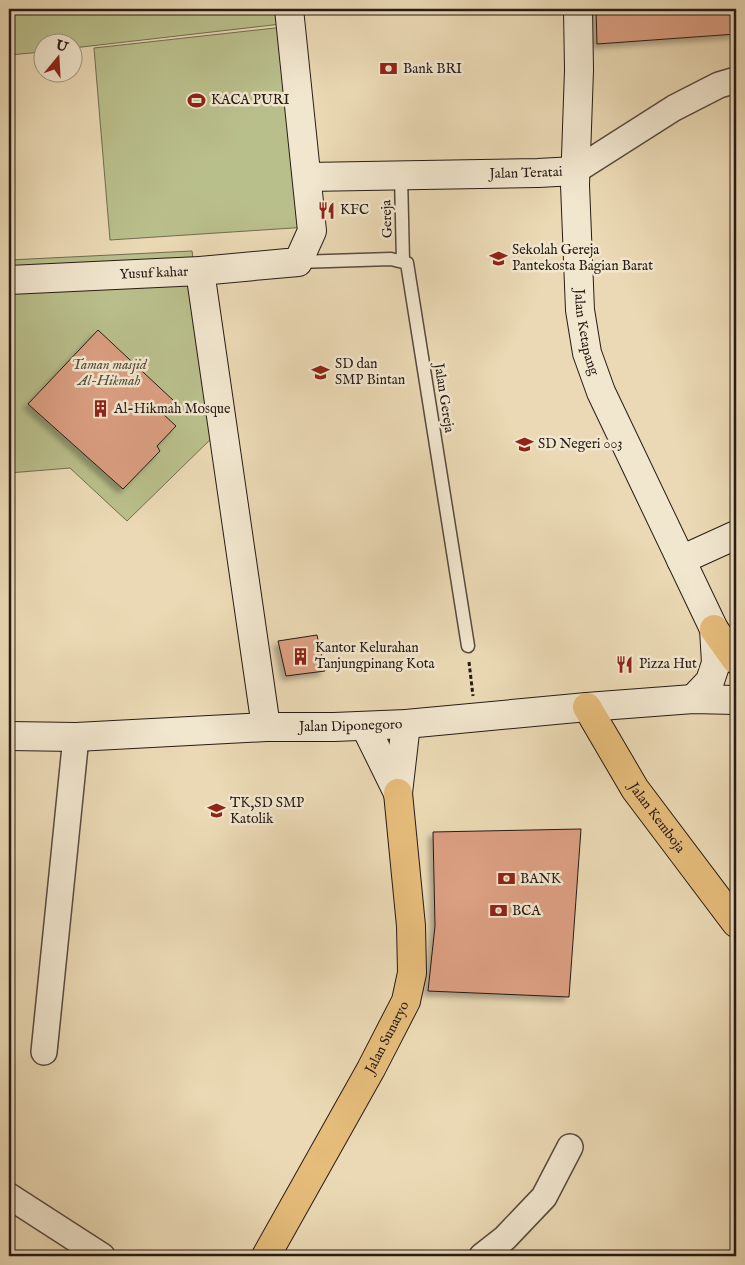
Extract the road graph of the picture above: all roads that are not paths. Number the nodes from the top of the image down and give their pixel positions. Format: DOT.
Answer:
graph roads {
  1 [pos="289,9"];
  2 [pos="578,9"];
  3 [pos="728,82"];
  4 [pos="575,171"];
  5 [pos="401,176"];
  6 [pos="307,177"];
  7 [pos="403,261"];
  8 [pos="298,262"];
  9 [pos="200,271"];
  10 [pos="9,280"];
  11 [pos="736,535"];
  12 [pos="681,560"];
  13 [pos="714,629"];
  14 [pos="468,646"];
  15 [pos="736,660"];
  16 [pos="693,699"];
  17 [pos="736,700"];
  18 [pos="587,707"];
  19 [pos="406,724"];
  20 [pos="365,726"];
  21 [pos="266,727"];
  22 [pos="9,736"];
  23 [pos="76,737"];
  24 [pos="398,793"];
  25 [pos="736,923"];
  26 [pos="44,1052"];
  27 [pos="570,1147"];
  28 [pos="9,1196"];
  29 [pos="102,1256"];
  30 [pos="266,1256"];
  31 [pos="482,1256"];
  1 -- 6 [label="main road"];
  2 -- 4 [label="main road, Jalan Ketapang"];
  3 -- 4 [label="street, Jalan Teratai"];
  4 -- 5 [label="main road, Jalan Teratai"];
  4 -- 12 [label="main road, Jalan Ketapang"];
  5 -- 6 [label="main road, Jalan Teratai"];
  5 -- 7 [label="lane, Gereja"];
  6 -- 8 [label="main road"];
  7 -- 8 [label="lane"];
  7 -- 14 [label="lane, Jalan Gereja"];
  8 -- 9 [label="main road, Yusuf kahar"];
  9 -- 10 [label="main road, Yusuf kahar"];
  9 -- 21 [label="main road"];
  11 -- 12 [label="main road"];
  12 -- 13 [label="main road, Jalan Ketapang"];
  13 -- 15 [label="main road"];
  13 -- 16 [label="main road"];
  16 -- 17 [label="main road, Jalan Diponegoro"];
  16 -- 18 [label="main road, Jalan Diponegoro"];
  18 -- 19 [label="main road, Jalan Diponegoro"];
  18 -- 25 [label="main road, Jalan Kemboja"];
  19 -- 20 [label="main road, Jalan Diponegoro"];
  19 -- 24 [label="main road, Jalan Sunaryo"];
  20 -- 21 [label="main road, Jalan Diponegoro"];
  20 -- 24 [label="main road, Jalan Sunaryo"];
  21 -- 23 [label="main road, Jalan Diponegoro"];
  22 -- 23 [label="main road, Jalan Diponegoro"];
  23 -- 26 [label="street"];
  24 -- 30 [label="main road, Jalan Sunaryo"];
  27 -- 31 [label="street"];
  28 -- 29 [label="street"];
}
